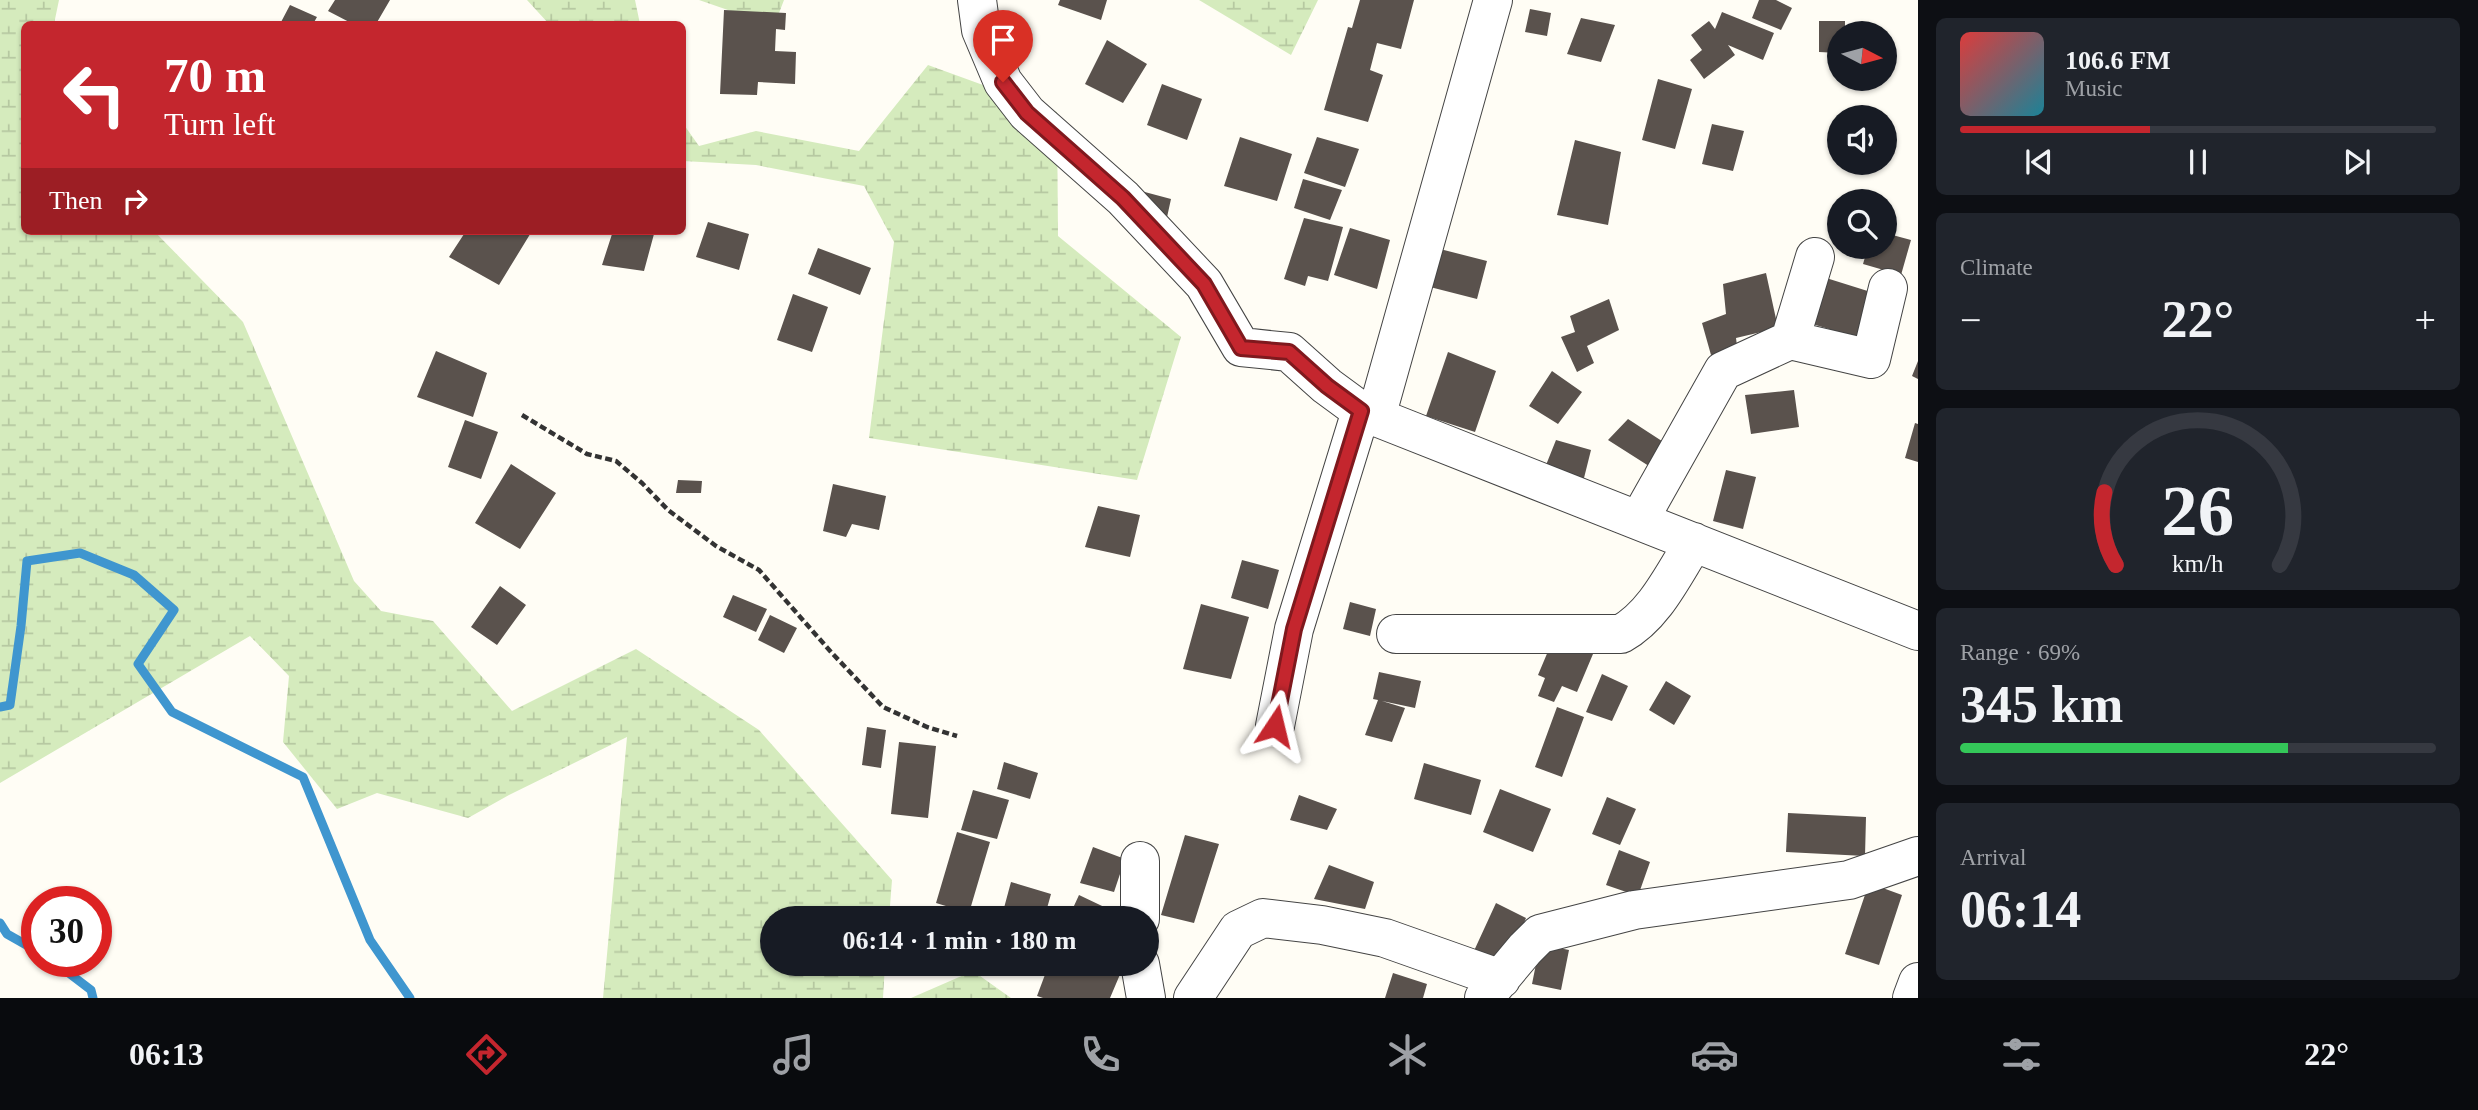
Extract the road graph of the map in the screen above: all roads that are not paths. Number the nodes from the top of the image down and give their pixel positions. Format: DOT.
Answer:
graph roads {
  1 [pos="977,0"];
  2 [pos="1493,0"];
  3 [pos="1815,257"];
  4 [pos="1888,288"];
  5 [pos="1790,340"];
  6 [pos="1369,414"];
  7 [pos="1639,520"];
  8 [pos="1695,542"];
  9 [pos="1918,631"];
  10 [pos="1396,634"];
  11 [pos="1275,726"];
  12 [pos="1918,856"];
  13 [pos="1140,861"];
  14 [pos="1140,906"];
  15 [pos="1142,976"];
  16 [pos="1918,982"];
  17 [pos="1493,989"];
  18 [pos="1146,998"];
  19 [pos="1193,998"];
  20 [pos="1912,998"];
  1 -- 6 [label="street"];
  2 -- 6 [label="street"];
  3 -- 5 [label="street"];
  4 -- 5 [label="street"];
  5 -- 7 [label="street"];
  6 -- 7 [label="street"];
  6 -- 11 [label="street"];
  7 -- 8 [label="street"];
  8 -- 9 [label="street"];
  8 -- 10 [label="street"];
  12 -- 17 [label="street"];
  13 -- 14 [label="street"];
  15 -- 18 [label="street"];
  16 -- 20 [label="street"];
  17 -- 19 [label="street"];
}
